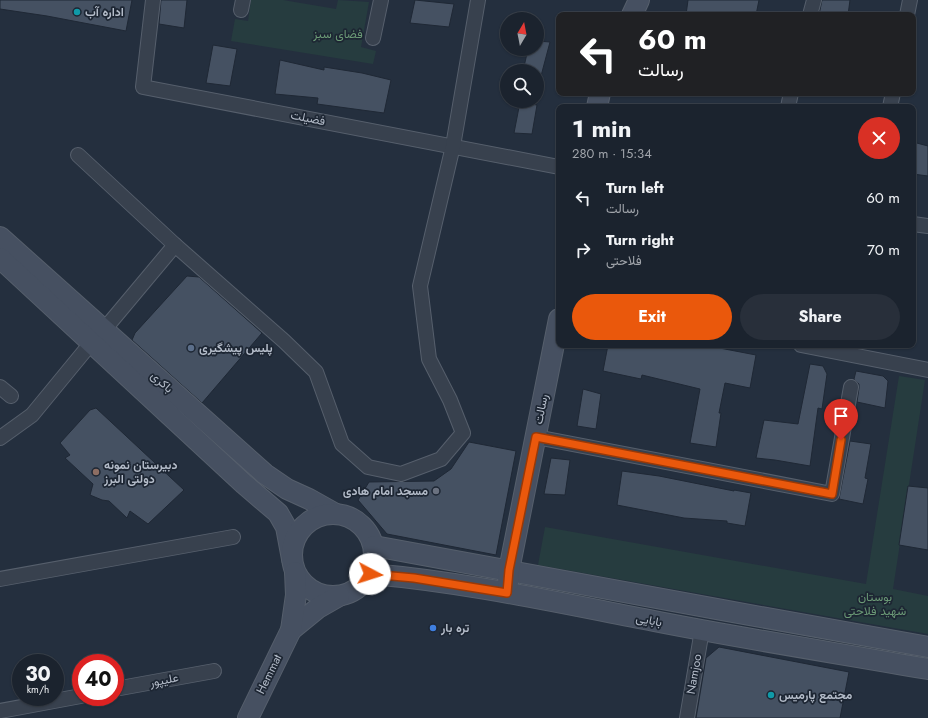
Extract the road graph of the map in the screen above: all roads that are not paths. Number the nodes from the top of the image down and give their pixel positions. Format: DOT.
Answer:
graph roads {
  1 [pos="153,0"];
  2 [pos="381,0"];
  3 [pos="478,0"];
  4 [pos="639,0"];
  5 [pos="814,0"];
  6 [pos="910,0"];
  7 [pos="633,12"];
  8 [pos="811,12"];
  9 [pos="908,12"];
  10 [pos="373,38"];
  11 [pos="453,146"];
  12 [pos="78,155"];
  13 [pos="556,166"];
  14 [pos="916,224"];
  15 [pos="928,226"];
  16 [pos="0,237"];
  17 [pos="175,245"];
  18 [pos="0,258"];
  19 [pos="556,334"];
  20 [pos="97,336"];
  21 [pos="816,348"];
  22 [pos="928,370"];
  23 [pos="0,386"];
  24 [pos="851,387"];
  25 [pos="11,396"];
  26 [pos="536,437"];
  27 [pos="0,438"];
  28 [pos="334,513"];
  29 [pos="233,537"];
  30 [pos="374,546"];
  31 [pos="294,565"];
  32 [pos="509,570"];
  33 [pos="370,574"];
  34 [pos="0,579"];
  35 [pos="507,593"];
  36 [pos="339,596"];
  37 [pos="290,630"];
  38 [pos="702,630"];
  39 [pos="928,647"];
  40 [pos="928,668"];
  41 [pos="214,671"];
  42 [pos="124,687"];
  43 [pos="72,698"];
  44 [pos="0,711"];
  45 [pos="248,718"];
  46 [pos="687,718"];
  1 -- 11 [label="street, فضیلت"];
  2 -- 10 [label="street"];
  3 -- 11 [label="street"];
  4 -- 7 [label="street"];
  5 -- 8 [label="street"];
  6 -- 9 [label="street"];
  11 -- 13 [label="street, فضیلت"];
  11 -- 17 [label="street"];
  12 -- 17 [label="street"];
  14 -- 15 [label="street"];
  16 -- 20 [label="street, باکری"];
  17 -- 20 [label="street"];
  18 -- 20 [label="street, باکری"];
  19 -- 26 [label="street, رسالت"];
  20 -- 27 [label="street"];
  20 -- 28 [label="street, باکری"];
  20 -- 31 [label="street, باکری"];
  21 -- 22 [label="street"];
  23 -- 25 [label="street"];
  24 -- 26 [label="street"];
  26 -- 32 [label="street, رسالت"];
  28 -- 30 [label="street"];
  28 -- 31 [label="street"];
  29 -- 34 [label="street"];
  30 -- 32 [label="street, بابایی"];
  30 -- 33 [label="street"];
  31 -- 36 [label="street"];
  31 -- 37 [label="street"];
  32 -- 35 [label="street, رسالت"];
  32 -- 39 [label="street, بابایی"];
  33 -- 35 [label="street, بابایی"];
  33 -- 36 [label="street"];
  35 -- 38 [label="street, بابایی"];
  36 -- 37 [label="street"];
  37 -- 45 [label="street, Hemmat"];
  38 -- 40 [label="street, بابایی"];
  38 -- 46 [label="street, Namjoo"];
  41 -- 42 [label="street, علیپور"];
  43 -- 44 [label="street"];
}
